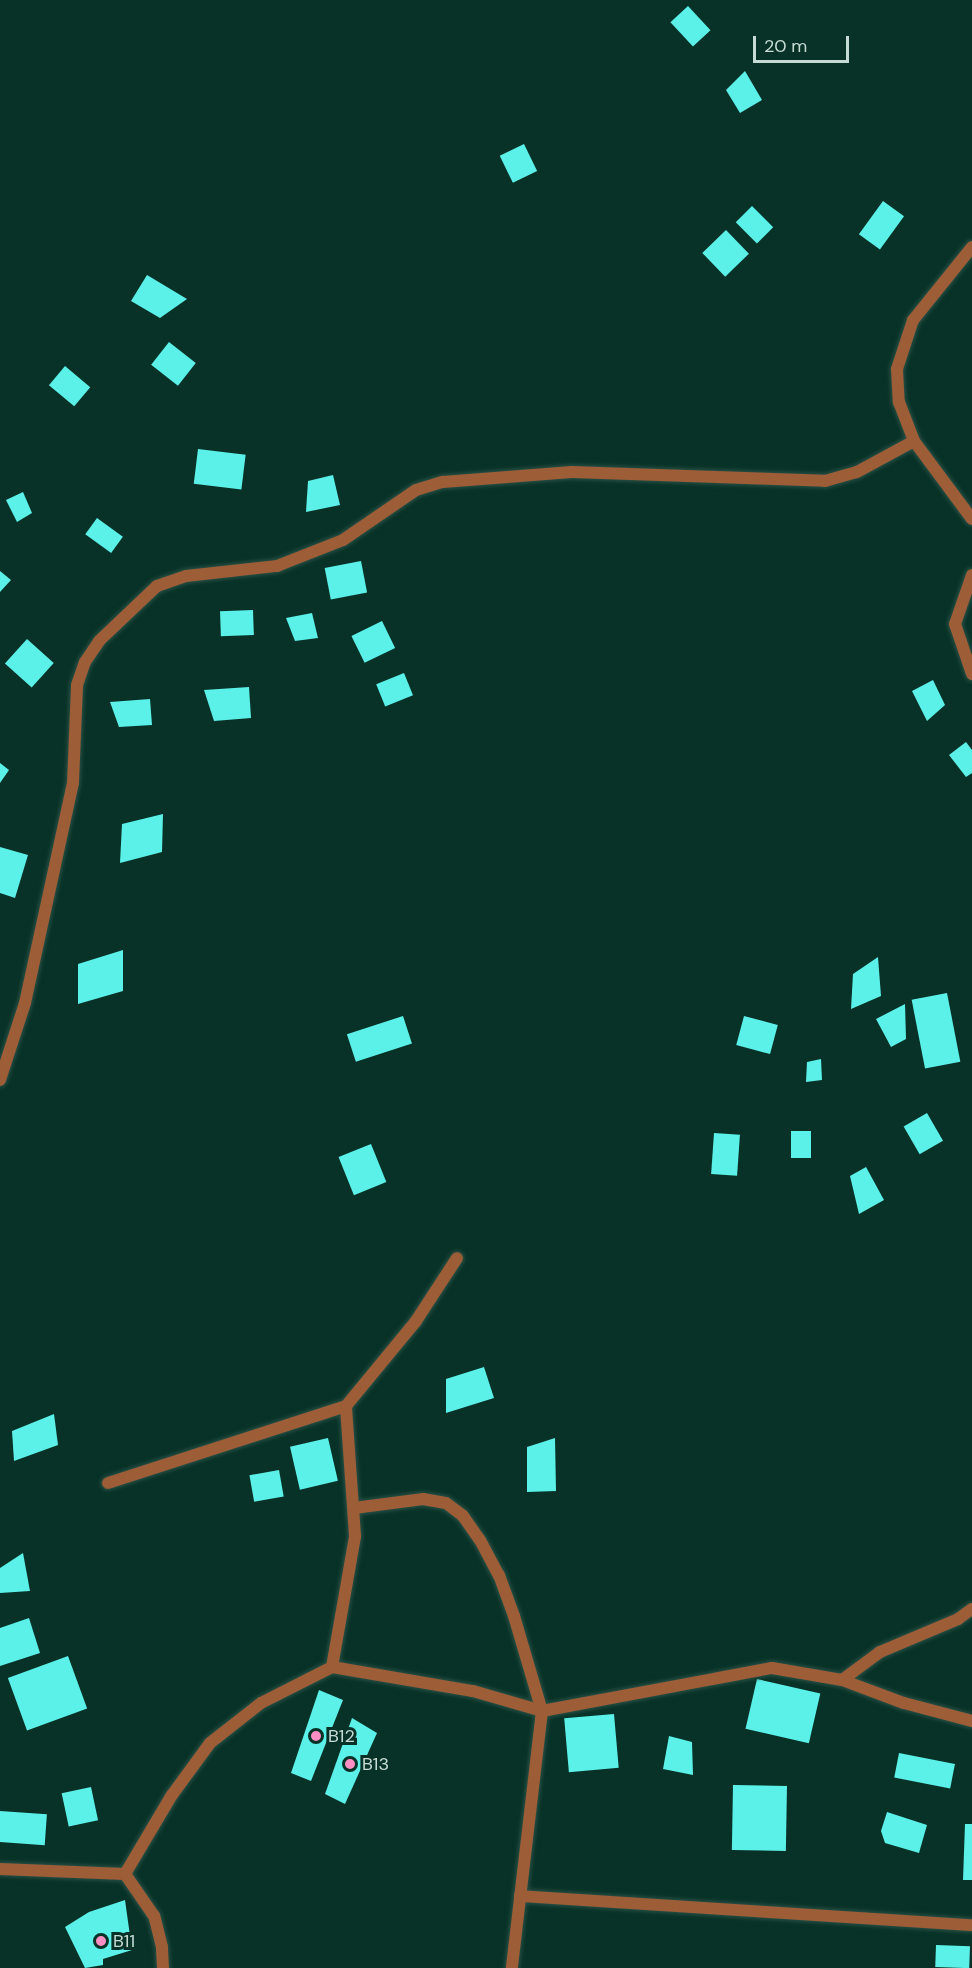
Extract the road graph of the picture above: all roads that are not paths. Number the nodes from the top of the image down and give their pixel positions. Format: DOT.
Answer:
graph roads {
  1 [pos="972,247"];
  2 [pos="914,441"];
  3 [pos="972,519"];
  4 [pos="972,575"];
  5 [pos="972,674"];
  6 [pos="0,1080"];
  7 [pos="457,1258"];
  8 [pos="346,1406"];
  9 [pos="108,1483"];
  10 [pos="354,1508"];
  11 [pos="972,1609"];
  12 [pos="332,1667"];
  13 [pos="842,1680"];
  14 [pos="542,1711"];
  15 [pos="972,1721"];
  16 [pos="0,1869"];
  17 [pos="125,1874"];
  18 [pos="520,1896"];
  19 [pos="972,1925"];
  20 [pos="163,1968"];
  21 [pos="512,1968"];
  1 -- 2 [label="street"];
  2 -- 3 [label="street"];
  2 -- 6 [label="street"];
  4 -- 5 [label="street"];
  7 -- 8 [label="street"];
  8 -- 9 [label="street"];
  8 -- 10 [label="street"];
  10 -- 12 [label="street"];
  10 -- 14 [label="street"];
  11 -- 13 [label="street"];
  12 -- 14 [label="street"];
  12 -- 17 [label="street"];
  13 -- 14 [label="street"];
  13 -- 15 [label="street"];
  14 -- 18 [label="street"];
  16 -- 17 [label="street"];
  17 -- 20 [label="street"];
  18 -- 19 [label="street"];
  18 -- 21 [label="street"];
}
